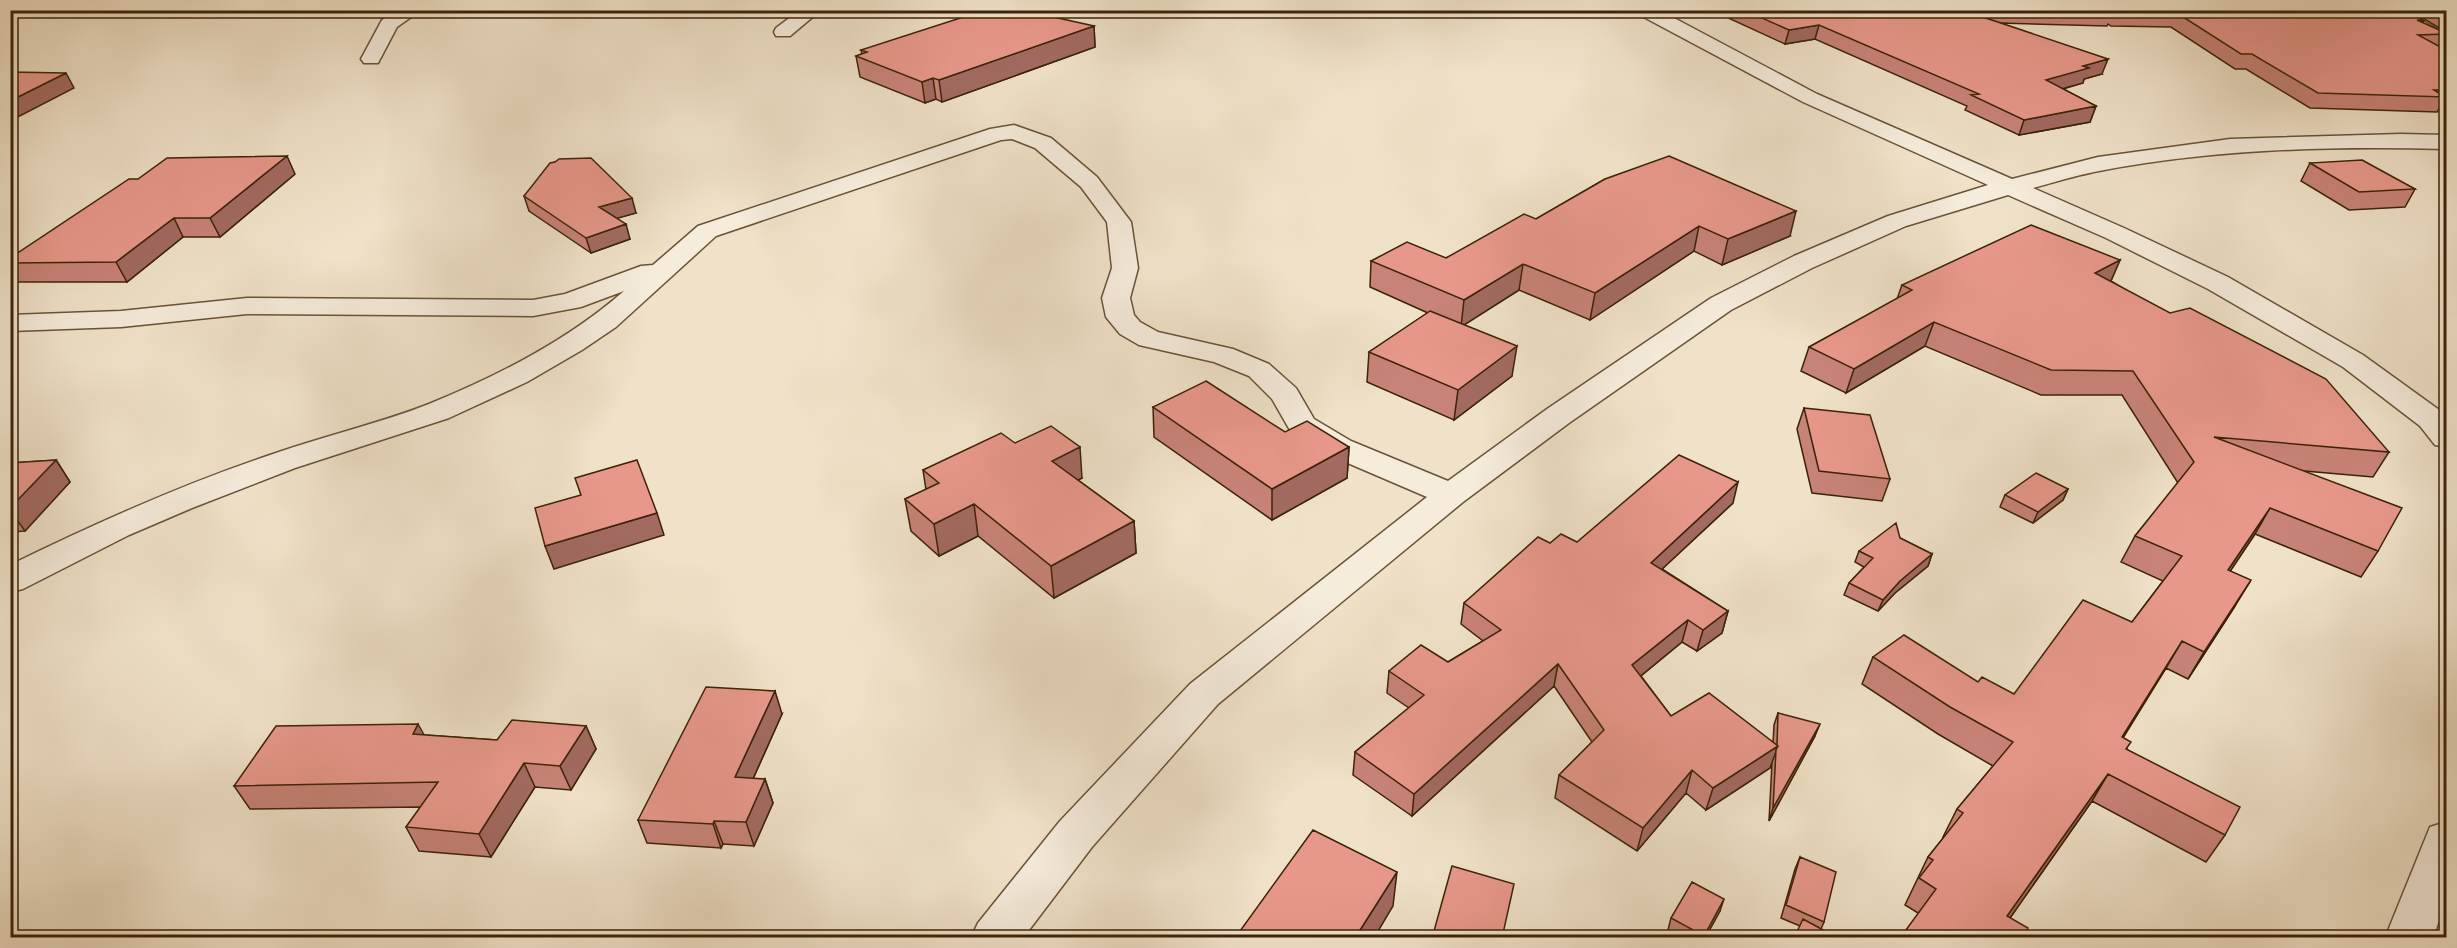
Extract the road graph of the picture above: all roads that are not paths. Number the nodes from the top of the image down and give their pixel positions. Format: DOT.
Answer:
graph roads {
  1 [pos="412,10"];
  2 [pos="812,10"];
  3 [pos="1644,10"];
  4 [pos="2388,10"];
  5 [pos="783,32"];
  6 [pos="2446,41"];
  7 [pos="371,59"];
  8 [pos="2446,142"];
  9 [pos="2008,186"];
  10 [pos="668,266"];
  11 [pos="533,308"];
  12 [pos="10,323"];
  13 [pos="572,344"];
  14 [pos="2446,438"];
  15 [pos="1451,495"];
  16 [pos="10,580"];
  17 [pos="2446,840"];
  18 [pos="995,938"];
  19 [pos="2409,938"];
  1 -- 7 [label="street"];
  2 -- 5 [label="street"];
  3 -- 9 [label="street"];
  4 -- 6 [label="street"];
  8 -- 9 [label="street"];
  9 -- 14 [label="street"];
  9 -- 15 [label="street"];
  10 -- 11 [label="street"];
  10 -- 13 [label="street"];
  10 -- 15 [label="street"];
  11 -- 12 [label="street"];
  11 -- 13 [label="street"];
  13 -- 16 [label="street"];
  15 -- 18 [label="street"];
  17 -- 19 [label="street"];
}
